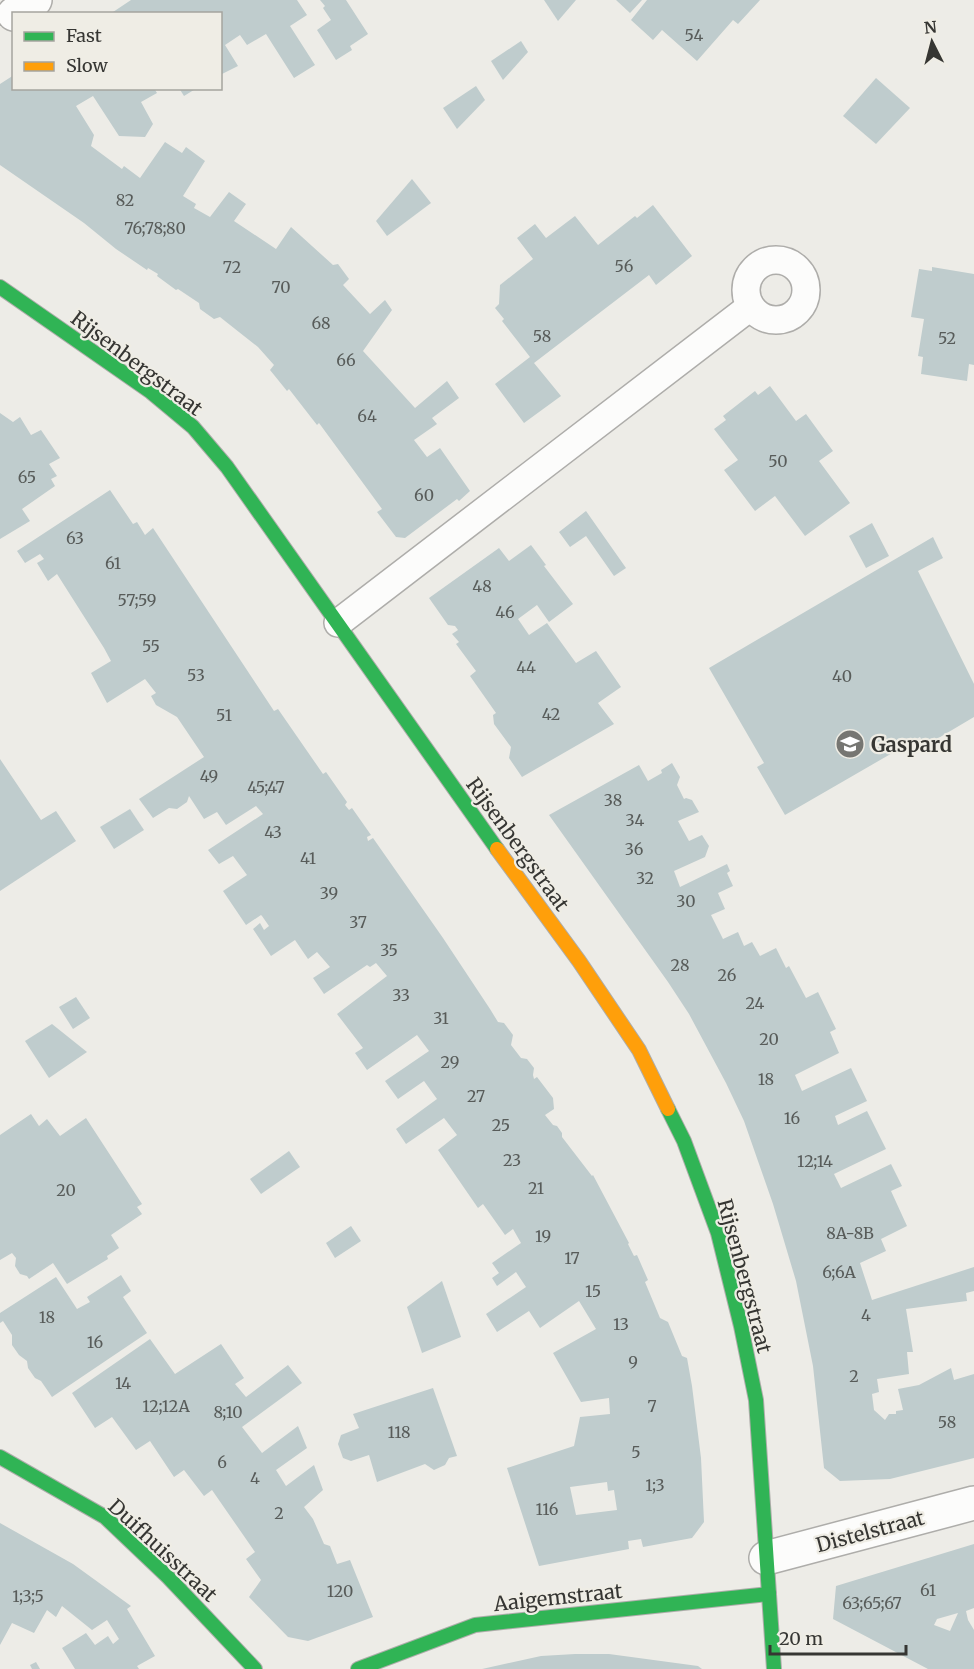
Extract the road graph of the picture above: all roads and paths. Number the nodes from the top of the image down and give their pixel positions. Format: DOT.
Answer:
graph roads {
  1 [pos="34,0"];
  2 [pos="17,12"];
  3 [pos="0,287"];
  4 [pos="750,307"];
  5 [pos="338,623"];
  6 [pos="0,1458"];
  7 [pos="974,1503"];
  8 [pos="766,1558"];
  9 [pos="769,1594"];
  10 [pos="255,1669"];
  11 [pos="358,1669"];
  12 [pos="774,1669"];
  1 -- 2 [label="street"];
  3 -- 5 [label="street, Rijsenbergstraat"];
  4 -- 5 [label="lane"];
  5 -- 8 [label="street, Rijsenbergstraat"];
  6 -- 10 [label="street, Duifhuisstraat"];
  7 -- 8 [label="street, Distelstraat"];
  8 -- 9 [label="street, Rijsenbergstraat"];
  9 -- 11 [label="street, Aaigemstraat"];
  9 -- 12 [label="street, Rijsenbergstraat"];
}
